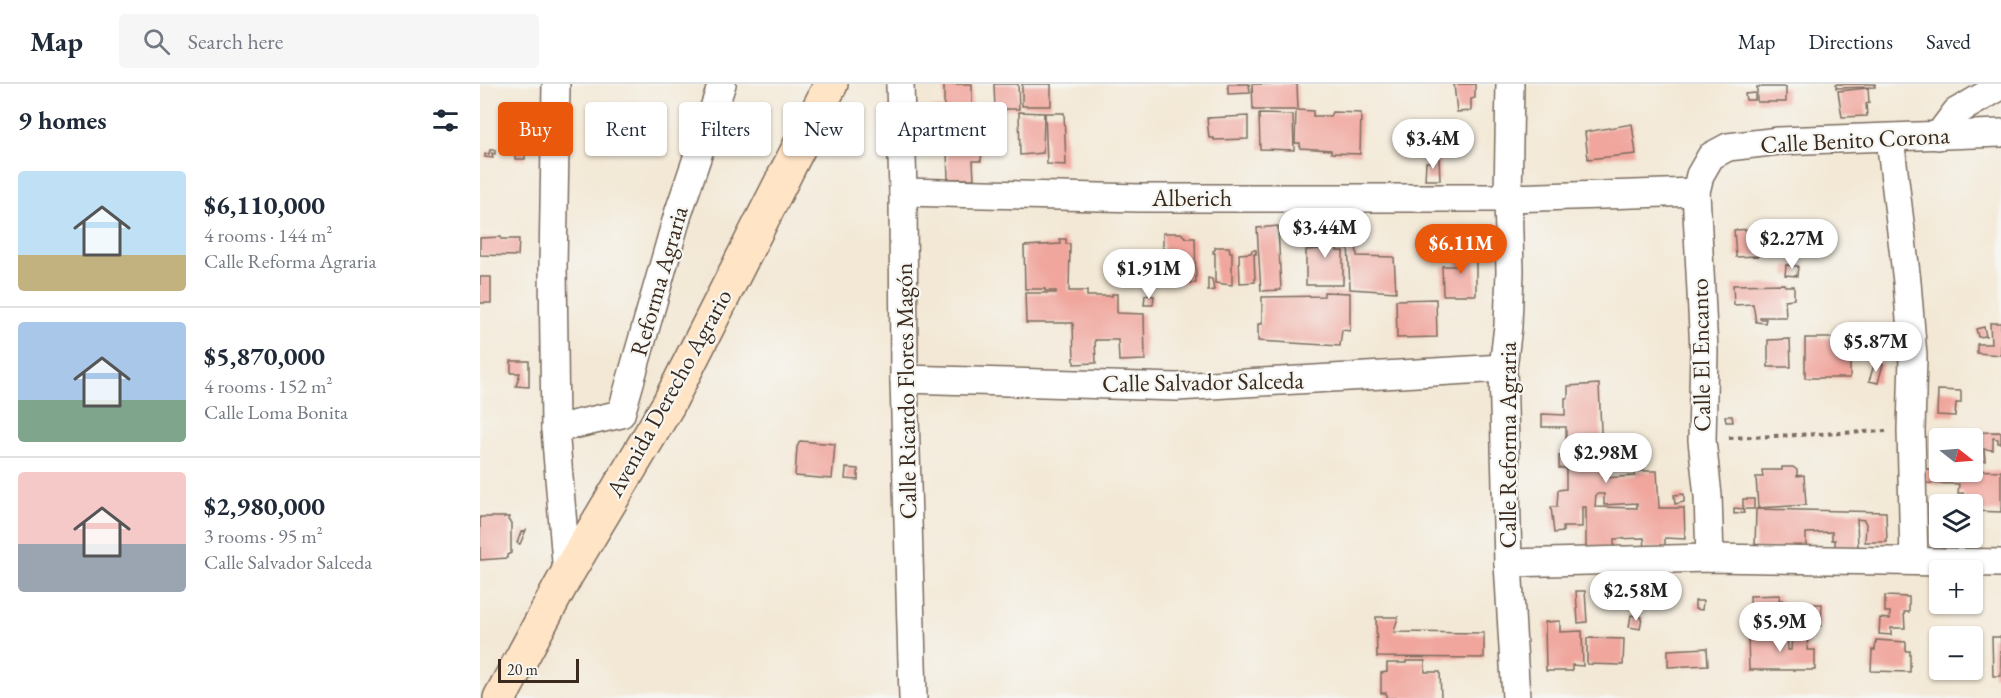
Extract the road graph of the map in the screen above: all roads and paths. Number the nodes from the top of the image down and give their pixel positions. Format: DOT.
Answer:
graph roads {
  1 [pos="556,84"];
  2 [pos="722,84"];
  3 [pos="831,84"];
  4 [pos="900,84"];
  5 [pos="1510,84"];
  6 [pos="2001,86"];
  7 [pos="2001,133"];
  8 [pos="1938,136"];
  9 [pos="1890,138"];
  10 [pos="1711,156"];
  11 [pos="903,192"];
  12 [pos="1696,192"];
  13 [pos="1508,198"];
  14 [pos="1503,368"];
  15 [pos="904,379"];
  16 [pos="668,405"];
  17 [pos="621,414"];
  18 [pos="555,429"];
  19 [pos="1911,430"];
  20 [pos="1702,440"];
  21 [pos="1710,558"];
  22 [pos="1914,560"];
  23 [pos="1508,563"];
  24 [pos="2001,563"];
  25 [pos="567,574"];
  26 [pos="500,698"];
  27 [pos="913,698"];
  28 [pos="1516,698"];
  1 -- 18 [label="street"];
  2 -- 17 [label="street, Reforma Agraria"];
  3 -- 16 [label="street, Avenida Derecho Agrario"];
  4 -- 11 [label="street, Calle Ricardo Flores Magón"];
  5 -- 13 [label="street, Calle Reforma Agraria"];
  6 -- 8 [label="street"];
  7 -- 8 [label="street, Calle Benito Corona"];
  8 -- 9 [label="street, Calle Benito Corona"];
  9 -- 10 [label="street, Calle Benito Corona"];
  9 -- 19 [label="street"];
  10 -- 12 [label="street, Calle El Encanto"];
  11 -- 13 [label="street, Alberich"];
  11 -- 15 [label="street, Calle Ricardo Flores Magón"];
  12 -- 13 [label="street, Alberich"];
  12 -- 20 [label="street, Calle El Encanto"];
  13 -- 14 [label="street, Calle Reforma Agraria"];
  14 -- 15 [label="street, Calle Salvador Salceda"];
  14 -- 23 [label="street, Calle Reforma Agraria"];
  15 -- 27 [label="street, Calle Ricardo Flores Magón"];
  16 -- 17 [label="street"];
  16 -- 25 [label="street, Avenida Derecho Agrario"];
  17 -- 18 [label="street"];
  18 -- 25 [label="street"];
  19 -- 20 [label="path"];
  19 -- 22 [label="street"];
  20 -- 21 [label="street, Calle El Encanto"];
  21 -- 22 [label="street"];
  21 -- 23 [label="street"];
  22 -- 24 [label="street"];
  23 -- 28 [label="street, Calle Reforma Agraria"];
  25 -- 26 [label="street, Avenida Derecho Agrario"];
}
